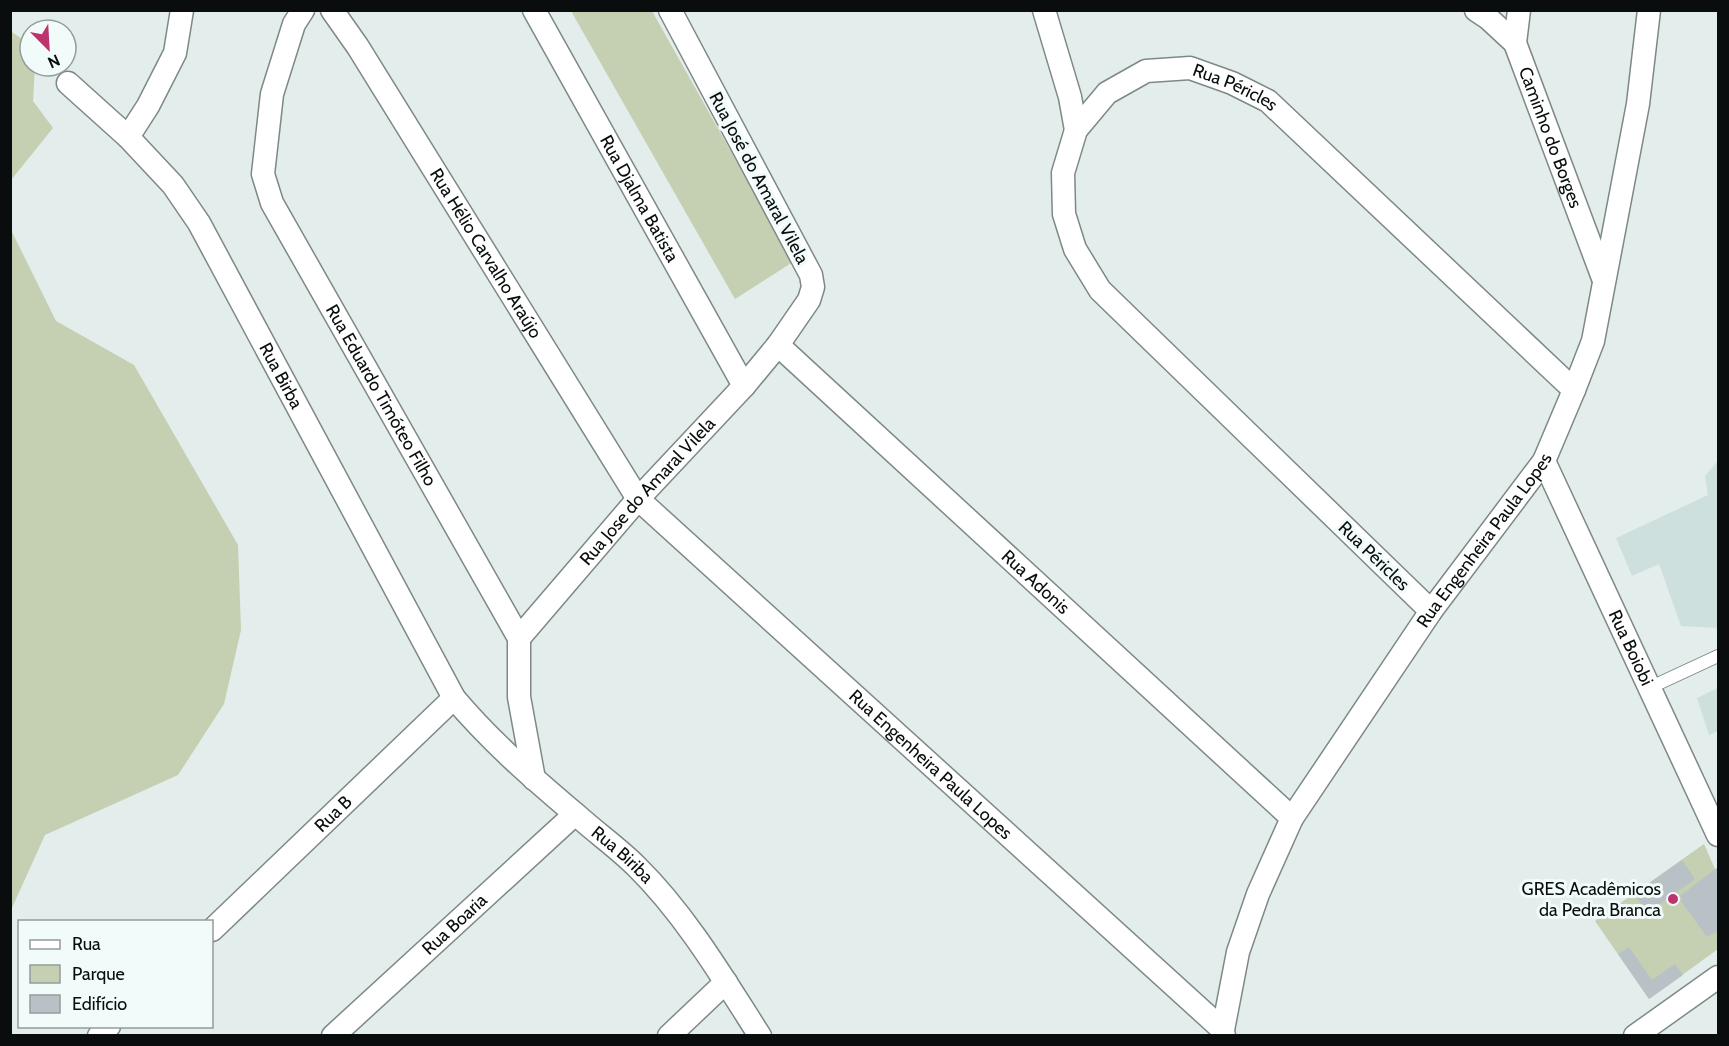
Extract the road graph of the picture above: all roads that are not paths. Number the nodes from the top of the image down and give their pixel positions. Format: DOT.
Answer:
graph roads {
  1 [pos="182,10"];
  2 [pos="303,10"];
  3 [pos="332,10"];
  4 [pos="534,10"];
  5 [pos="670,10"];
  6 [pos="1044,10"];
  7 [pos="1476,10"];
  8 [pos="1519,10"];
  9 [pos="1649,10"];
  10 [pos="1515,44"];
  11 [pos="68,83"];
  12 [pos="1076,130"];
  13 [pos="128,137"];
  14 [pos="1604,278"];
  15 [pos="778,345"];
  16 [pos="744,386"];
  17 [pos="1574,390"];
  18 [pos="1544,461"];
  19 [pos="638,499"];
  20 [pos="1431,611"];
  21 [pos="519,638"];
  22 [pos="1719,656"];
  23 [pos="1649,688"];
  24 [pos="454,698"];
  25 [pos="534,779"];
  26 [pos="575,814"];
  27 [pos="1292,818"];
  28 [pos="1719,835"];
  29 [pos="213,929"];
  30 [pos="1719,977"];
  31 [pos="726,982"];
  32 [pos="1224,1033"];
  33 [pos="333,1035"];
  34 [pos="669,1035"];
  35 [pos="760,1035"];
  36 [pos="1635,1035"];
  1 -- 13 [label="street"];
  2 -- 21 [label="street, Rua Eduardo Timóteo Filho"];
  3 -- 19 [label="street, Rua Hélio Carvalho Araújo"];
  4 -- 16 [label="street, Rua Djalma Batista"];
  5 -- 15 [label="street, Rua José do Amaral Vilela"];
  6 -- 12 [label="street"];
  7 -- 10 [label="street, Caminho do Borges"];
  8 -- 10 [label="street"];
  9 -- 14 [label="street, Rua Engenheira Paula Lopes"];
  10 -- 14 [label="street, Caminho do Borges"];
  11 -- 13 [label="street, Rua Birba"];
  12 -- 17 [label="street, Rua Péricles"];
  12 -- 20 [label="street, Rua Péricles"];
  13 -- 24 [label="street, Rua Birba"];
  14 -- 17 [label="street, Rua Engenheira Paula Lopes"];
  15 -- 16 [label="street, Rua Jose do Amaral Vilela"];
  15 -- 27 [label="street, Rua Adonis"];
  16 -- 19 [label="street, Rua Jose do Amaral Vilela"];
  17 -- 18 [label="street, Rua Engenheira Paula Lopes"];
  18 -- 20 [label="street, Rua Engenheira Paula Lopes"];
  18 -- 23 [label="street, Rua Boiobi"];
  19 -- 21 [label="street, Rua Jose do Amaral Vilela"];
  19 -- 32 [label="street, Rua Engenheira Paula Lopes"];
  20 -- 27 [label="street, Rua Engenheira Paula Lopes"];
  21 -- 25 [label="street, Rua Eduardo Timóteo Filho"];
  22 -- 23 [label="lane"];
  23 -- 28 [label="street, Rua Boiobi"];
  24 -- 25 [label="street, Rua Biriba"];
  24 -- 29 [label="street, Rua B"];
  25 -- 26 [label="street, Rua Biriba"];
  26 -- 31 [label="street, Rua Biriba"];
  26 -- 33 [label="street, Rua Boaria"];
  27 -- 32 [label="street, Rua Engenheira Paula Lopes"];
  30 -- 36 [label="street"];
  31 -- 34 [label="street"];
  31 -- 35 [label="street, Rua Biriba"];
}
